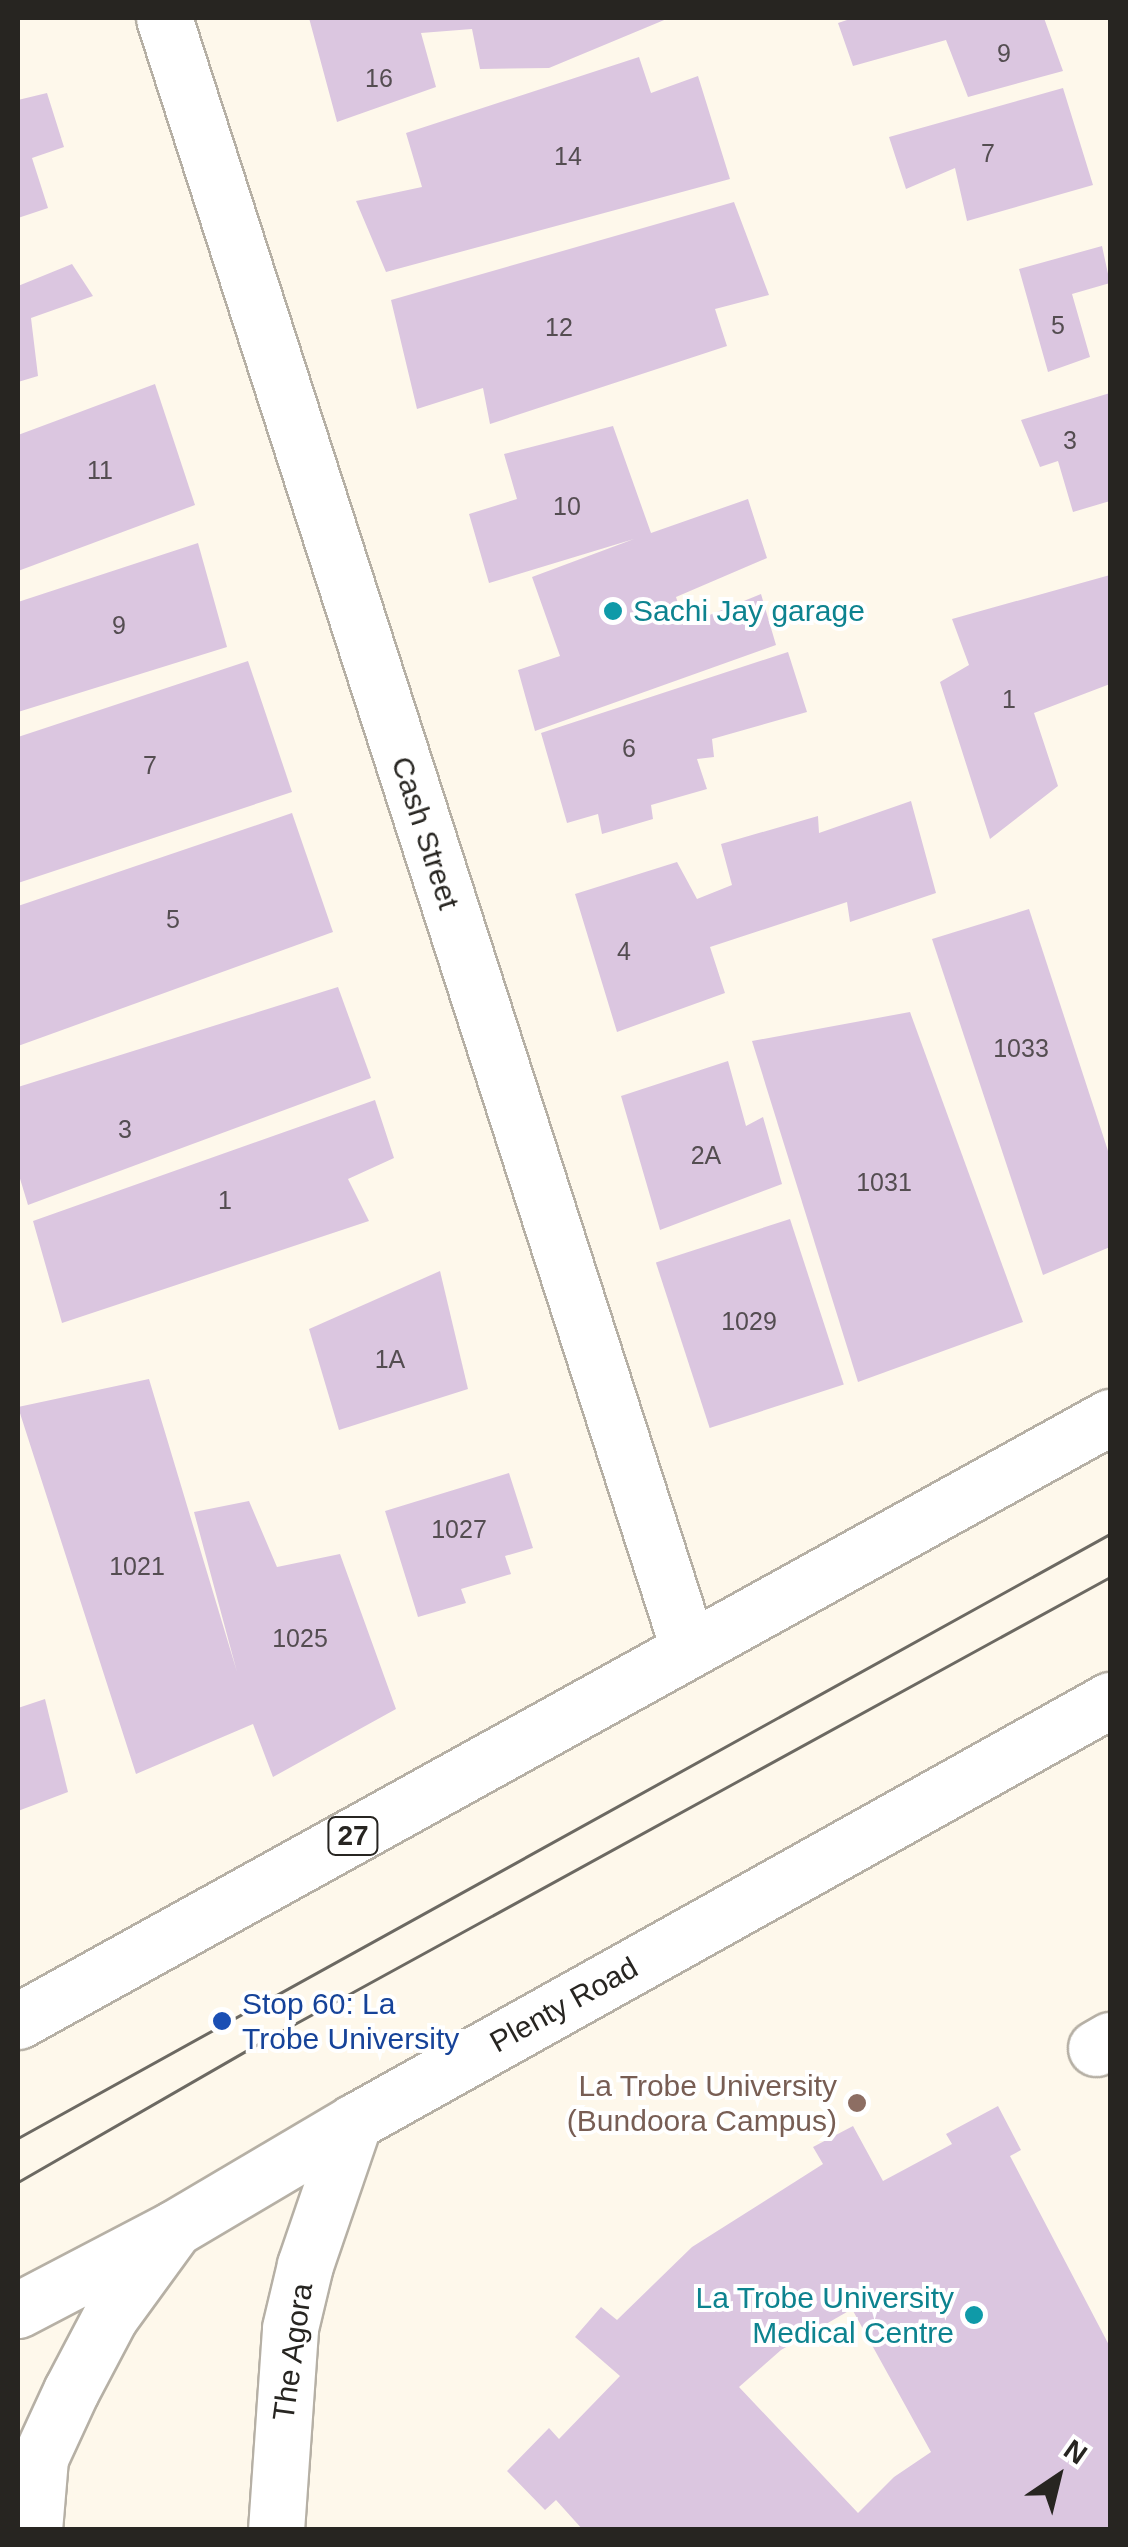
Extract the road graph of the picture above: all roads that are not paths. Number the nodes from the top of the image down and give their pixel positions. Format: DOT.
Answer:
graph roads {
  1 [pos="164,18"];
  2 [pos="1110,1416"];
  3 [pos="688,1648"];
  4 [pos="1110,1700"];
  5 [pos="18,2021"];
  6 [pos="354,2122"];
  7 [pos="174,2228"];
  8 [pos="18,2310"];
  9 [pos="34,2530"];
  10 [pos="276,2530"];
  1 -- 3 [label="main road, Cash Street"];
  2 -- 3 [label="main road, 27"];
  3 -- 5 [label="main road, 27"];
  4 -- 6 [label="main road, Plenty Road"];
  6 -- 7 [label="main road, Plenty Road"];
  6 -- 10 [label="main road, The Agora"];
  7 -- 8 [label="main road, Plenty Road"];
  7 -- 9 [label="main road"];
}
